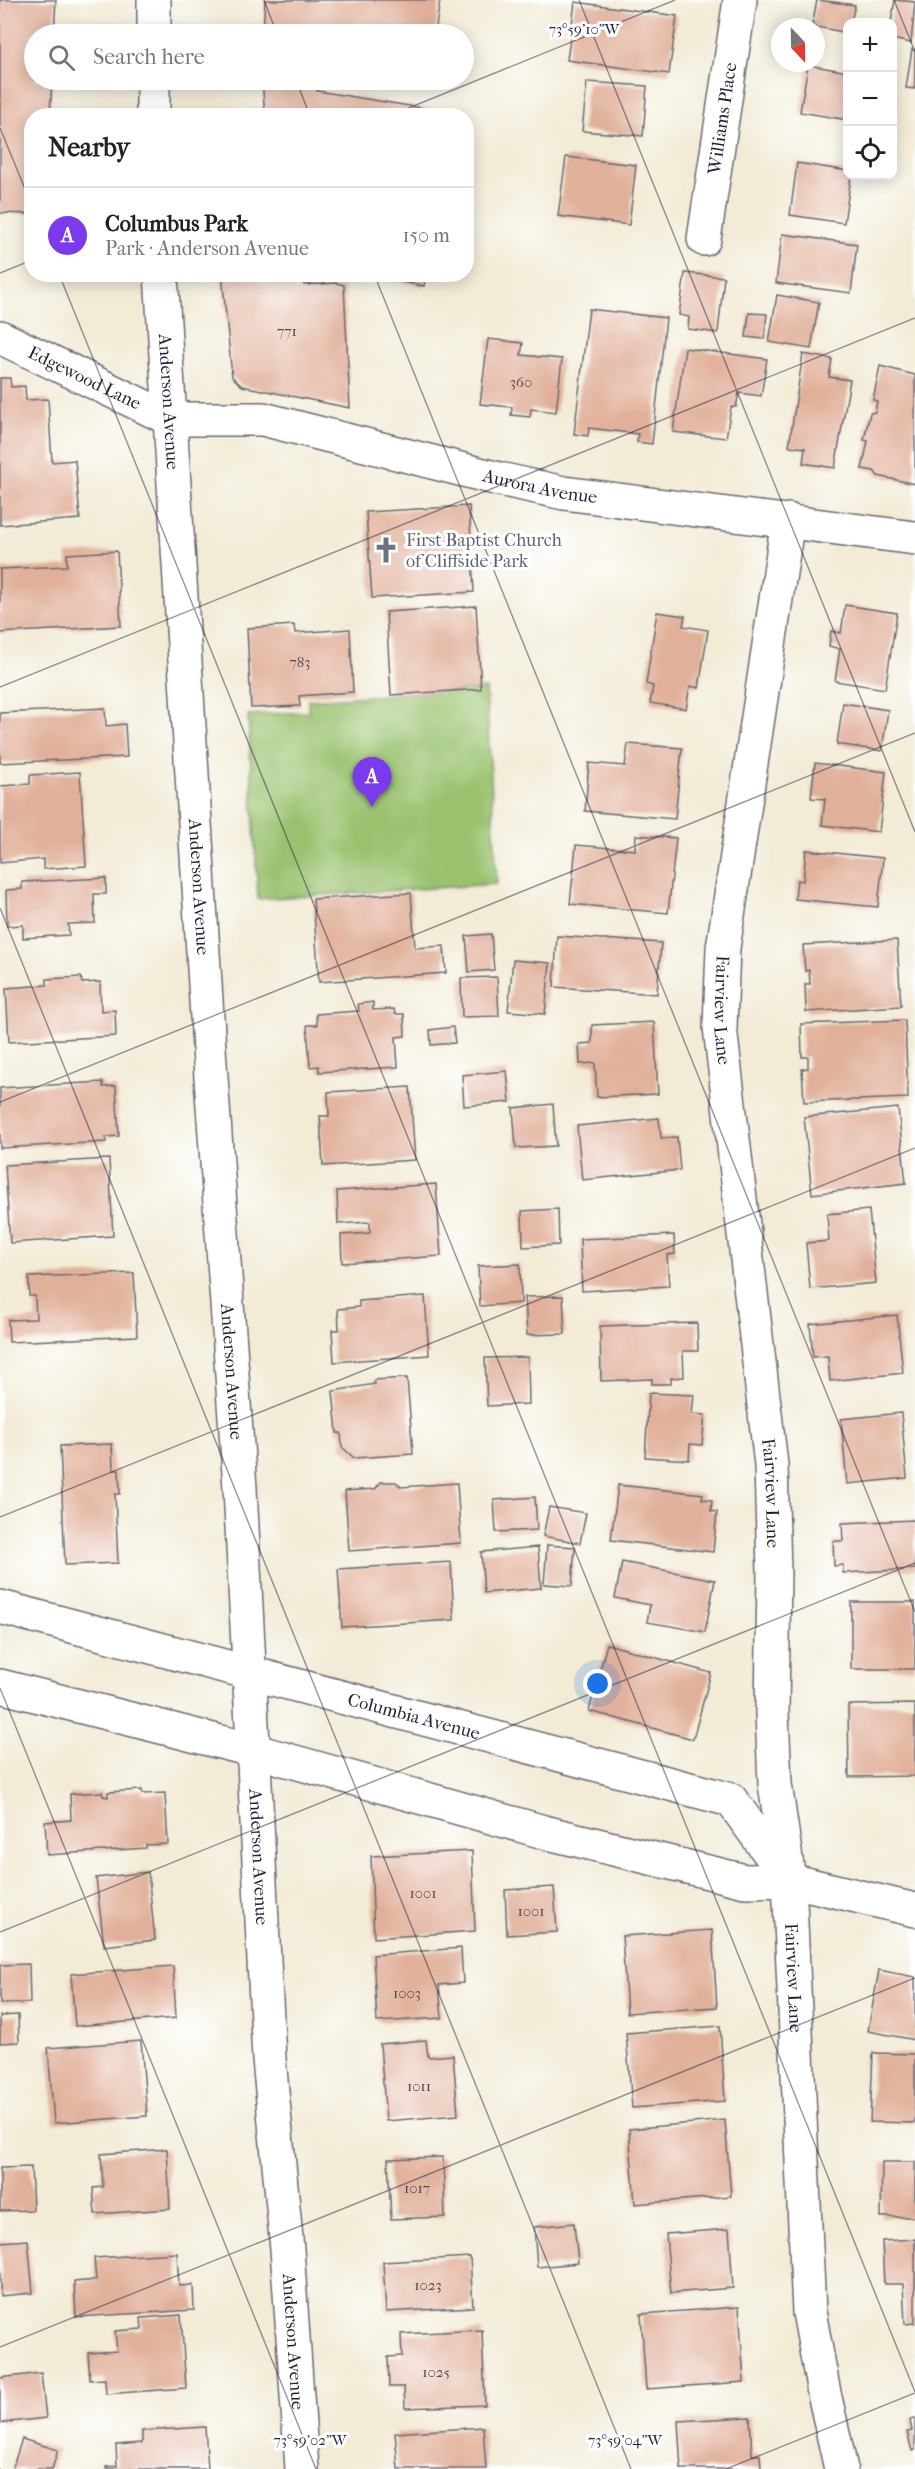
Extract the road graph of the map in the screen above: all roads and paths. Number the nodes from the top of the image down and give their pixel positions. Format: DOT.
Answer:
graph roads {
  1 [pos="154,0"];
  2 [pos="740,0"];
  3 [pos="154,24"];
  4 [pos="153,90"];
  5 [pos="153,108"];
  6 [pos="704,239"];
  7 [pos="161,282"];
  8 [pos="0,337"];
  9 [pos="170,419"];
  10 [pos="788,520"];
  11 [pos="915,538"];
  12 [pos="0,1607"];
  13 [pos="249,1673"];
  14 [pos="0,1686"];
  15 [pos="252,1750"];
  16 [pos="789,1880"];
  17 [pos="915,1910"];
  18 [pos="302,2469"];
  19 [pos="841,2469"];
  1 -- 3 [label="street"];
  2 -- 6 [label="street, Williams Place"];
  4 -- 5 [label="street"];
  7 -- 9 [label="street, Anderson Avenue"];
  8 -- 9 [label="street, Edgewood Lane"];
  9 -- 10 [label="street, Aurora Avenue"];
  9 -- 13 [label="street, Anderson Avenue"];
  10 -- 11 [label="street, Aurora Avenue"];
  10 -- 16 [label="street, Fairview Lane"];
  12 -- 13 [label="street, Columbia Avenue"];
  13 -- 15 [label="street, Anderson Avenue"];
  13 -- 16 [label="street, Columbia Avenue"];
  14 -- 15 [label="street"];
  15 -- 16 [label="street"];
  15 -- 18 [label="street, Anderson Avenue"];
  16 -- 17 [label="street"];
  16 -- 19 [label="street, Fairview Lane"];
}
